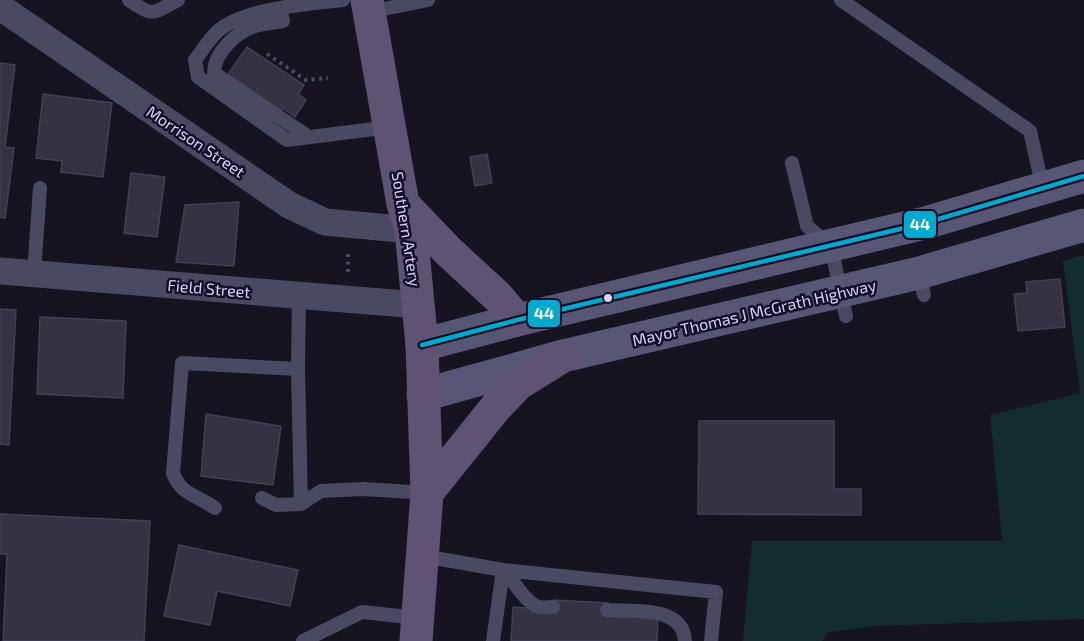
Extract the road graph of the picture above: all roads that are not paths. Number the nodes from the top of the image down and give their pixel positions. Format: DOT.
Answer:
graph roads {
  1 [pos="129,0"];
  2 [pos="178,0"];
  3 [pos="428,0"];
  4 [pos="841,0"];
  5 [pos="359,4"];
  6 [pos="0,7"];
  7 [pos="390,127"];
  8 [pos="792,163"];
  9 [pos="1084,176"];
  10 [pos="40,188"];
  11 [pos="1043,189"];
  12 [pos="407,217"];
  13 [pos="1084,225"];
  14 [pos="831,247"];
  15 [pos="0,271"];
  16 [pos="34,273"];
  17 [pos="299,295"];
  18 [pos="843,304"];
  19 [pos="418,305"];
  20 [pos="518,320"];
  21 [pos="422,345"];
  22 [pos="563,356"];
  23 [pos="298,369"];
  24 [pos="423,395"];
  25 [pos="217,493"];
  26 [pos="427,493"];
  27 [pos="200,497"];
  28 [pos="262,498"];
  29 [pos="301,504"];
  30 [pos="276,505"];
  31 [pos="215,508"];
  32 [pos="260,512"];
  33 [pos="423,556"];
  34 [pos="505,571"];
  35 [pos="553,608"];
  36 [pos="607,610"];
  37 [pos="417,630"];
  38 [pos="303,641"];
  39 [pos="493,641"];
  40 [pos="685,641"];
  41 [pos="711,641"];
  1 -- 2 [label="lane"];
  3 -- 5 [label="lane"];
  4 -- 11 [label="lane"];
  5 -- 7 [label="main road, Southern Artery"];
  5 -- 7 [label="lane"];
  6 -- 12 [label="street, Morrison Street"];
  7 -- 12 [label="main road, Southern Artery"];
  8 -- 14 [label="lane"];
  9 -- 11 [label="main road"];
  10 -- 16 [label="lane"];
  11 -- 14 [label="main road"];
  12 -- 19 [label="main road, Southern Artery"];
  12 -- 20 [label="main road"];
  13 -- 18 [label="main road, Mayor Thomas J McGrath Highway"];
  14 -- 18 [label="lane"];
  14 -- 20 [label="main road"];
  15 -- 16 [label="street, Field Street"];
  16 -- 17 [label="street, Field Street"];
  17 -- 19 [label="street, Field Street"];
  17 -- 23 [label="lane"];
  18 -- 22 [label="main road, Mayor Thomas J McGrath Highway"];
  19 -- 21 [label="main road, Southern Artery"];
  20 -- 21 [label="main road"];
  21 -- 24 [label="main road, Southern Artery"];
  22 -- 24 [label="main road, Mayor Thomas J McGrath Highway"];
  22 -- 26 [label="main road"];
  23 -- 27 [label="lane"];
  23 -- 29 [label="lane"];
  24 -- 26 [label="main road, Southern Artery"];
  25 -- 27 [label="lane"];
  26 -- 29 [label="lane"];
  26 -- 33 [label="main road, Southern Artery"];
  27 -- 31 [label="lane"];
  28 -- 30 [label="lane"];
  29 -- 30 [label="lane"];
  30 -- 32 [label="lane"];
  33 -- 34 [label="lane"];
  33 -- 37 [label="main road, Southern Artery"];
  34 -- 35 [label="lane"];
  34 -- 39 [label="lane"];
  34 -- 41 [label="lane"];
  36 -- 40 [label="lane"];
  37 -- 38 [label="lane"];
}
